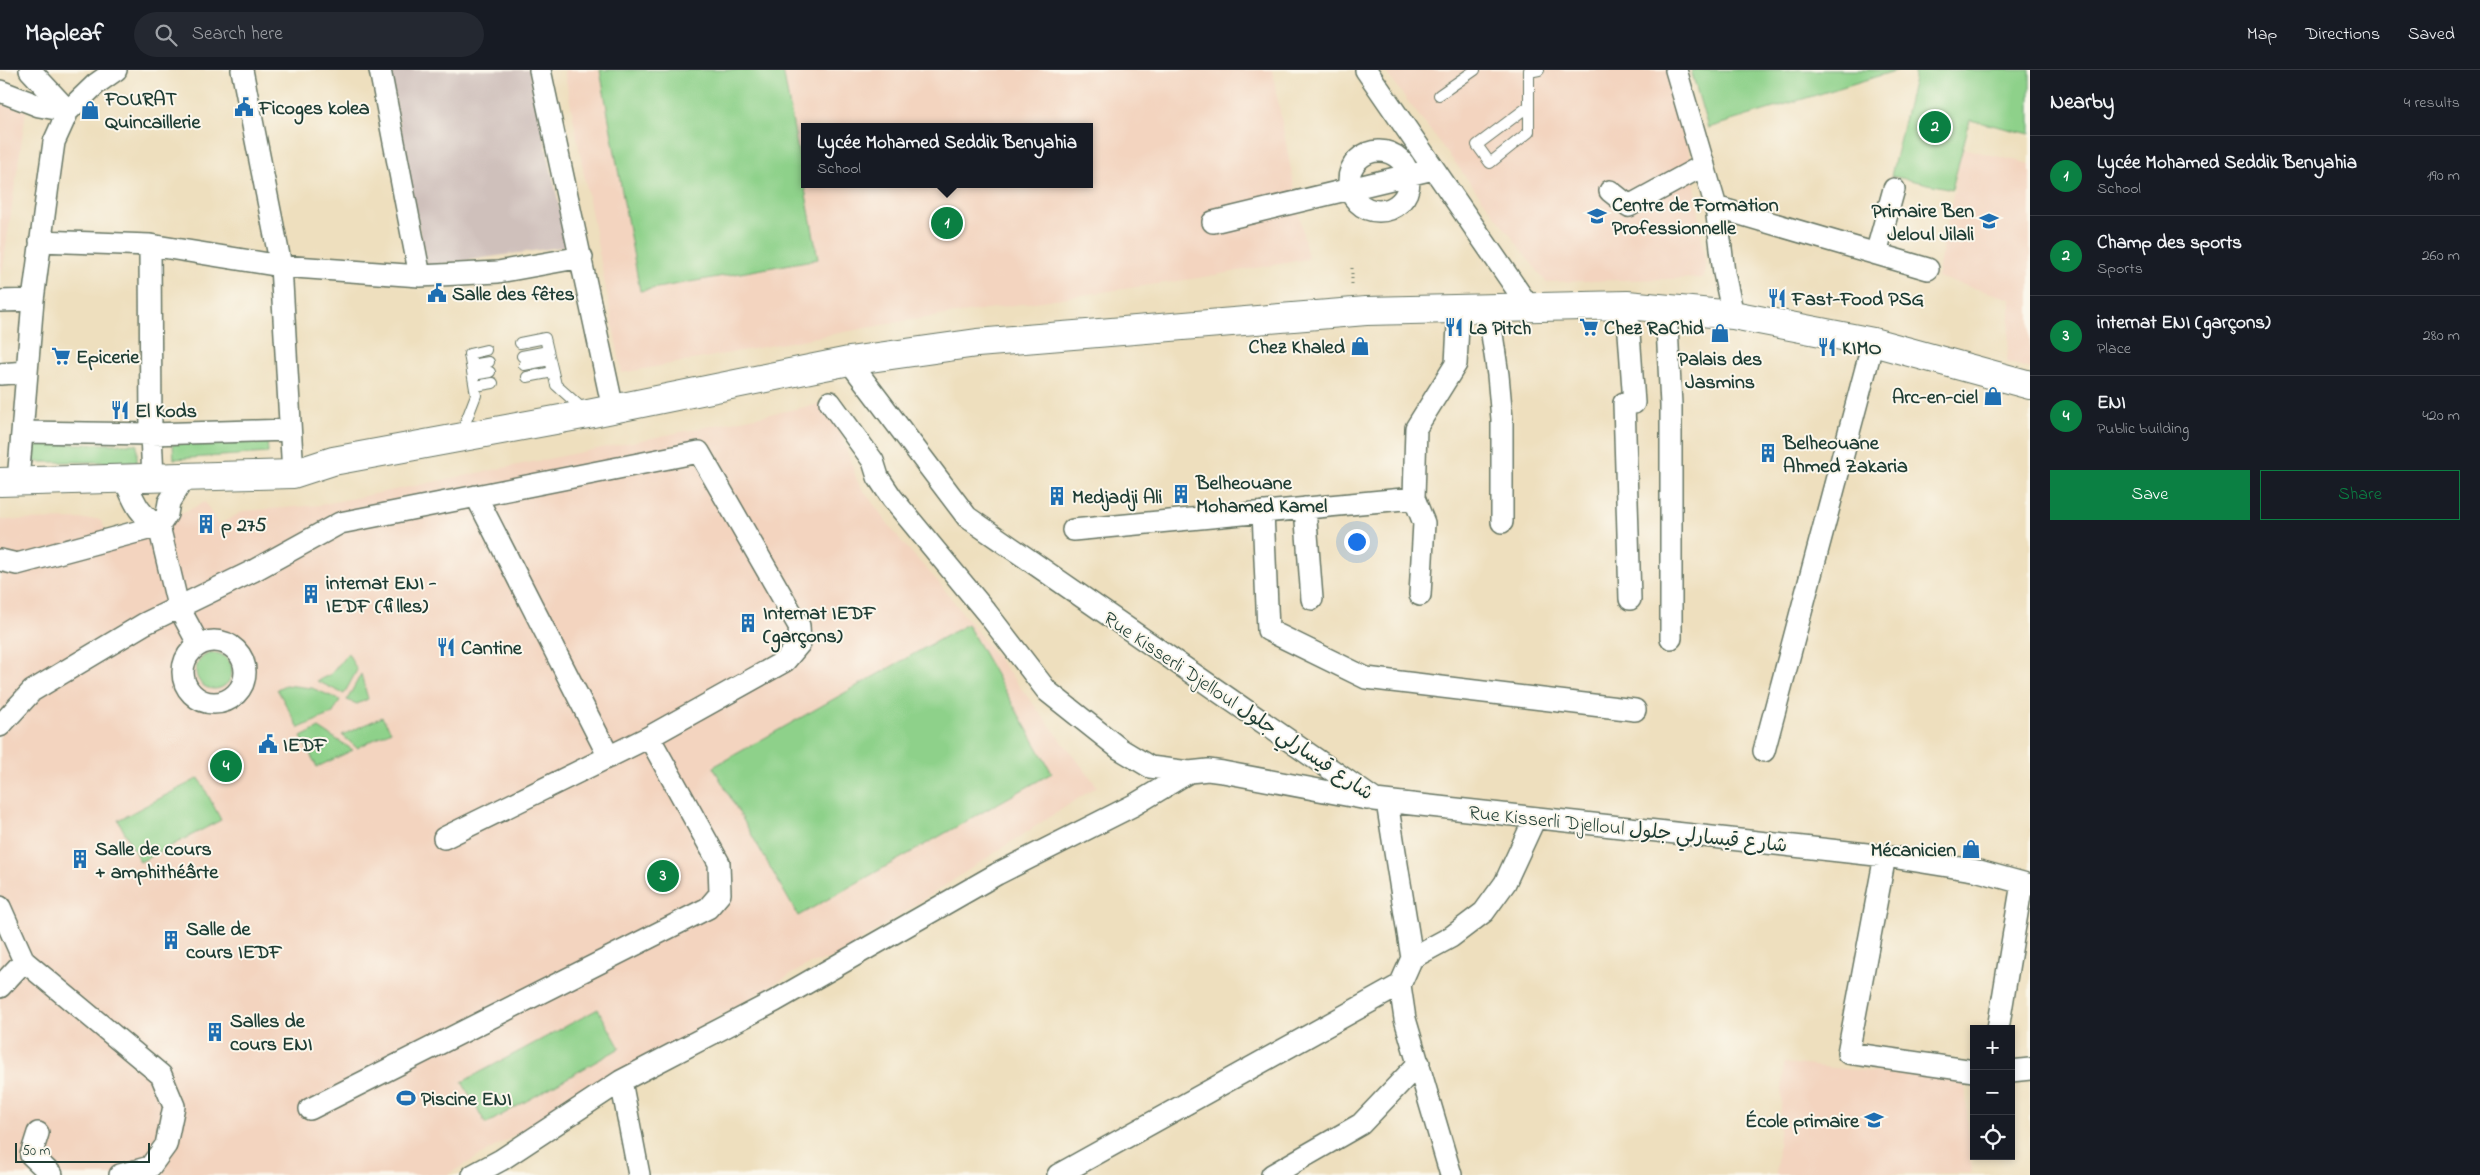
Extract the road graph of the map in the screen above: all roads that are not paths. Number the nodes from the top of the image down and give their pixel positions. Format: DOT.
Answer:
graph roads {
  1 [pos="30,70"];
  2 [pos="116,70"];
  3 [pos="242,70"];
  4 [pos="380,70"];
  5 [pos="540,70"];
  6 [pos="1366,70"];
  7 [pos="1475,70"];
  8 [pos="1676,70"];
  9 [pos="1532,71"];
  10 [pos="0,91"];
  11 [pos="1439,96"];
  12 [pos="1529,106"];
  13 [pos="68,110"];
  14 [pos="1704,165"];
  15 [pos="1433,169"];
  16 [pos="1408,175"];
  17 [pos="1350,189"];
  18 [pos="1894,189"];
  19 [pos="1610,191"];
  20 [pos="1716,207"];
  21 [pos="1213,222"];
  22 [pos="40,242"];
  23 [pos="150,245"];
  24 [pos="1876,254"];
  25 [pos="582,257"];
  26 [pos="281,266"];
  27 [pos="1928,269"];
  28 [pos="420,276"];
  29 [pos="33,300"];
  30 [pos="0,301"];
  31 [pos="1627,305"];
  32 [pos="1459,307"];
  33 [pos="1488,307"];
  34 [pos="1529,307"];
  35 [pos="1666,307"];
  36 [pos="1733,315"];
  37 [pos="1873,342"];
  38 [pos="520,344"];
  39 [pos="486,350"];
  40 [pos="549,356"];
  41 [pos="523,360"];
  42 [pos="849,361"];
  43 [pos="490,367"];
  44 [pos="472,370"];
  45 [pos="26,372"];
  46 [pos="552,372"];
  47 [pos="0,374"];
  48 [pos="527,377"];
  49 [pos="493,383"];
  50 [pos="2030,385"];
  51 [pos="475,386"];
  52 [pos="830,402"];
  53 [pos="601,412"];
  54 [pos="289,430"];
  55 [pos="22,432"];
  56 [pos="151,434"];
  57 [pos="460,437"];
  58 [pos="293,474"];
  59 [pos="124,478"];
  60 [pos="152,478"];
  61 [pos="184,478"];
  62 [pos="9,482"];
  63 [pos="476,496"];
  64 [pos="1414,498"];
  65 [pos="1305,508"];
  66 [pos="1263,512"];
  67 [pos="1502,522"];
  68 [pos="159,526"];
  69 [pos="1073,530"];
  70 [pos="0,560"];
  71 [pos="1420,595"];
  72 [pos="1312,599"];
  73 [pos="1630,599"];
  74 [pos="178,606"];
  75 [pos="1671,638"];
  76 [pos="199,645"];
  77 [pos="1635,710"];
  78 [pos="0,726"];
  79 [pos="649,738"];
  80 [pos="1764,751"];
  81 [pos="609,757"];
  82 [pos="1189,772"];
  83 [pos="1381,801"];
  84 [pos="1536,818"];
  85 [pos="444,838"];
  86 [pos="1885,856"];
  87 [pos="2026,884"];
  88 [pos="0,907"];
  89 [pos="1412,958"];
  90 [pos="24,961"];
  91 [pos="1400,985"];
  92 [pos="0,987"];
  93 [pos="1999,1025"];
  94 [pos="1419,1063"];
  95 [pos="1970,1069"];
  96 [pos="2030,1069"];
  97 [pos="2015,1071"];
  98 [pos="622,1081"];
  99 [pos="310,1109"];
  100 [pos="38,1133"];
  101 [pos="52,1175"];
  102 [pos="120,1175"];
  103 [pos="473,1175"];
  104 [pos="639,1175"];
  105 [pos="1058,1175"];
  106 [pos="1272,1175"];
  107 [pos="1451,1175"];
  1 -- 13 [label="street"];
  2 -- 13 [label="street"];
  3 -- 26 [label="street"];
  4 -- 28 [label="street"];
  5 -- 25 [label="street"];
  6 -- 15 [label="street"];
  7 -- 11 [label="lane"];
  8 -- 14 [label="street"];
  9 -- 12 [label="lane"];
  10 -- 13 [label="street"];
  12 -- 12 [label="lane"];
  13 -- 22 [label="street"];
  14 -- 19 [label="street"];
  14 -- 20 [label="street"];
  15 -- 16 [label="street"];
  15 -- 34 [label="street"];
  16 -- 17 [label="street"];
  16 -- 17 [label="street"];
  16 -- 17 [label="street"];
  17 -- 21 [label="street"];
  18 -- 24 [label="street"];
  20 -- 24 [label="street"];
  20 -- 36 [label="street"];
  22 -- 23 [label="street"];
  22 -- 29 [label="street"];
  23 -- 26 [label="street"];
  23 -- 56 [label="street"];
  24 -- 27 [label="street"];
  25 -- 28 [label="street"];
  25 -- 53 [label="street"];
  26 -- 28 [label="street"];
  26 -- 54 [label="street"];
  29 -- 30 [label="street"];
  29 -- 45 [label="street"];
  31 -- 34 [label="main road"];
  31 -- 35 [label="main road"];
  31 -- 73 [label="street"];
  32 -- 33 [label="main road"];
  32 -- 42 [label="main road"];
  32 -- 64 [label="street"];
  33 -- 34 [label="main road"];
  33 -- 67 [label="street"];
  35 -- 36 [label="main road"];
  35 -- 75 [label="street"];
  36 -- 37 [label="main road"];
  37 -- 50 [label="main road"];
  37 -- 80 [label="street"];
  38 -- 40 [label="lane"];
  39 -- 44 [label="lane"];
  40 -- 41 [label="lane"];
  40 -- 46 [label="lane"];
  42 -- 53 [label="main road"];
  42 -- 83 [label="street, Rue Kisserli Djelloul شارع قيسارلي جلول"];
  43 -- 44 [label="lane"];
  44 -- 51 [label="lane"];
  45 -- 47 [label="street"];
  45 -- 55 [label="street"];
  46 -- 48 [label="lane"];
  46 -- 53 [label="lane"];
  49 -- 51 [label="lane"];
  51 -- 57 [label="lane"];
  52 -- 82 [label="street"];
  53 -- 57 [label="main road"];
  54 -- 56 [label="street"];
  54 -- 58 [label="street"];
  55 -- 56 [label="street"];
  55 -- 62 [label="street"];
  56 -- 60 [label="street"];
  57 -- 58 [label="main road"];
  58 -- 61 [label="main road"];
  59 -- 60 [label="main road"];
  59 -- 62 [label="main road"];
  59 -- 68 [label="street"];
  60 -- 61 [label="main road"];
  61 -- 68 [label="street"];
  63 -- 74 [label="street"];
  63 -- 79 [label="street"];
  63 -- 81 [label="street"];
  64 -- 65 [label="street"];
  64 -- 71 [label="street"];
  65 -- 66 [label="street"];
  65 -- 72 [label="street"];
  66 -- 69 [label="street"];
  66 -- 77 [label="street"];
  68 -- 70 [label="street"];
  68 -- 74 [label="street"];
  74 -- 76 [label="street"];
  74 -- 78 [label="street"];
  79 -- 81 [label="street"];
  79 -- 99 [label="street"];
  81 -- 85 [label="street"];
  82 -- 83 [label="street"];
  82 -- 98 [label="street"];
  83 -- 84 [label="street, Rue Kisserli Djelloul شارع قيسارلي جلول"];
  83 -- 89 [label="street"];
  84 -- 86 [label="street, Rue Kisserli Djelloul شارع قيسارلي جلول"];
  84 -- 89 [label="street"];
  86 -- 87 [label="street, Rue Kisserli Djelloul شارع قيسارلي جلول"];
  86 -- 95 [label="street"];
  87 -- 93 [label="street"];
  88 -- 90 [label="street"];
  89 -- 91 [label="street"];
  90 -- 92 [label="street"];
  90 -- 102 [label="street"];
  91 -- 94 [label="street"];
  91 -- 105 [label="street"];
  94 -- 106 [label="street"];
  94 -- 107 [label="street"];
  96 -- 97 [label="street"];
  98 -- 103 [label="street"];
  98 -- 104 [label="street"];
  100 -- 101 [label="street"];
}
